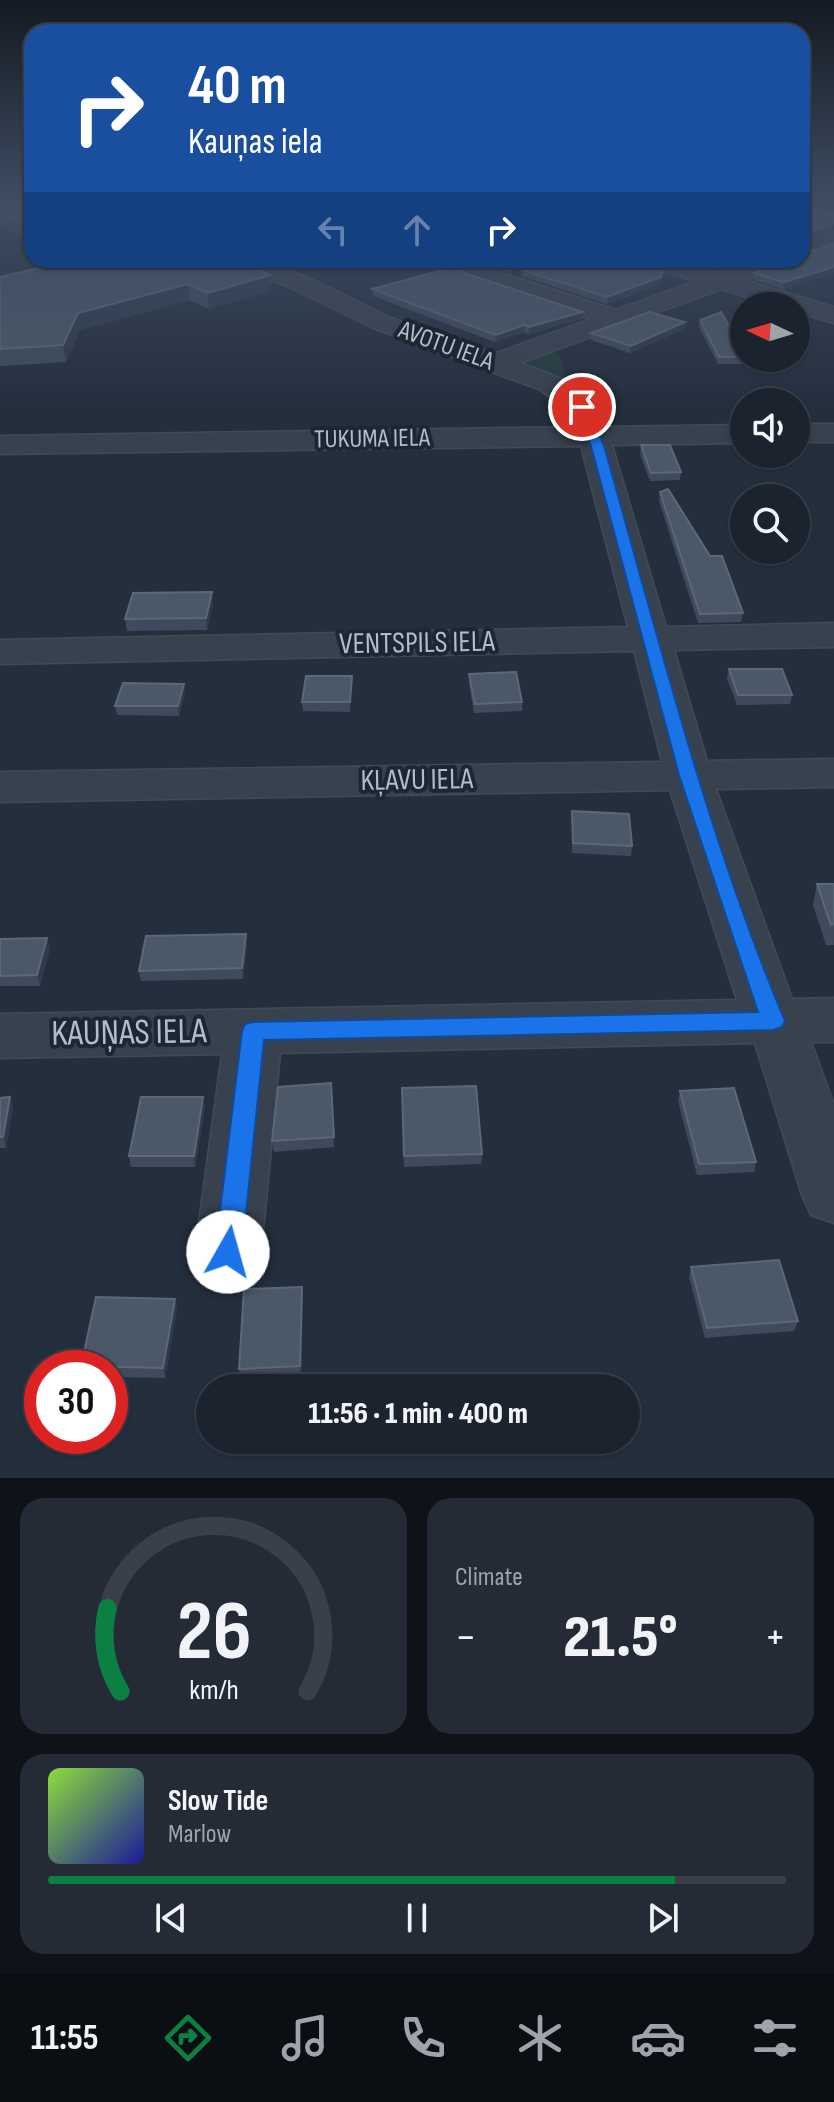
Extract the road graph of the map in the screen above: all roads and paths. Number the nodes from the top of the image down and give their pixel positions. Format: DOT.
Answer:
graph roads {
  1 [pos="260,268"];
  2 [pos="462,268"];
  3 [pos="676,268"];
  4 [pos="755,268"];
  5 [pos="719,281"];
  6 [pos="834,315"];
  7 [pos="616,319"];
  8 [pos="551,343"];
  9 [pos="496,363"];
  10 [pos="566,391"];
  11 [pos="810,433"];
  12 [pos="834,433"];
  13 [pos="730,434"];
  14 [pos="593,436"];
  15 [pos="0,445"];
  16 [pos="834,635"];
  17 [pos="649,637"];
  18 [pos="0,652"];
  19 [pos="834,773"];
  20 [pos="688,775"];
  21 [pos="0,787"];
  22 [pos="834,1020"];
  23 [pos="773,1021"];
  24 [pos="254,1031"];
  25 [pos="0,1036"];
  26 [pos="834,1195"];
  27 [pos="228,1252"];
  1 -- 9 [label="street, AVOTU IELA"];
  2 -- 7 [label="street"];
  3 -- 5 [label="street"];
  4 -- 5 [label="street"];
  5 -- 6 [label="street"];
  5 -- 7 [label="street"];
  7 -- 8 [label="street"];
  8 -- 9 [label="street"];
  8 -- 10 [label="street"];
  9 -- 10 [label="street, AVOTU IELA"];
  10 -- 14 [label="street"];
  11 -- 12 [label="street"];
  13 -- 14 [label="street, TUKUMA IELA"];
  14 -- 15 [label="street, TUKUMA IELA"];
  14 -- 17 [label="street"];
  16 -- 17 [label="street, VENTSPILS IELA"];
  17 -- 18 [label="street, VENTSPILS IELA"];
  17 -- 20 [label="street"];
  19 -- 20 [label="street, KĻAVU IELA"];
  20 -- 21 [label="street, KĻAVU IELA"];
  20 -- 23 [label="street"];
  22 -- 23 [label="street, KAUŅAS IELA"];
  23 -- 24 [label="street, KAUŅAS IELA"];
  23 -- 26 [label="street"];
  24 -- 25 [label="street, KAUŅAS IELA"];
  24 -- 27 [label="street"];
}
